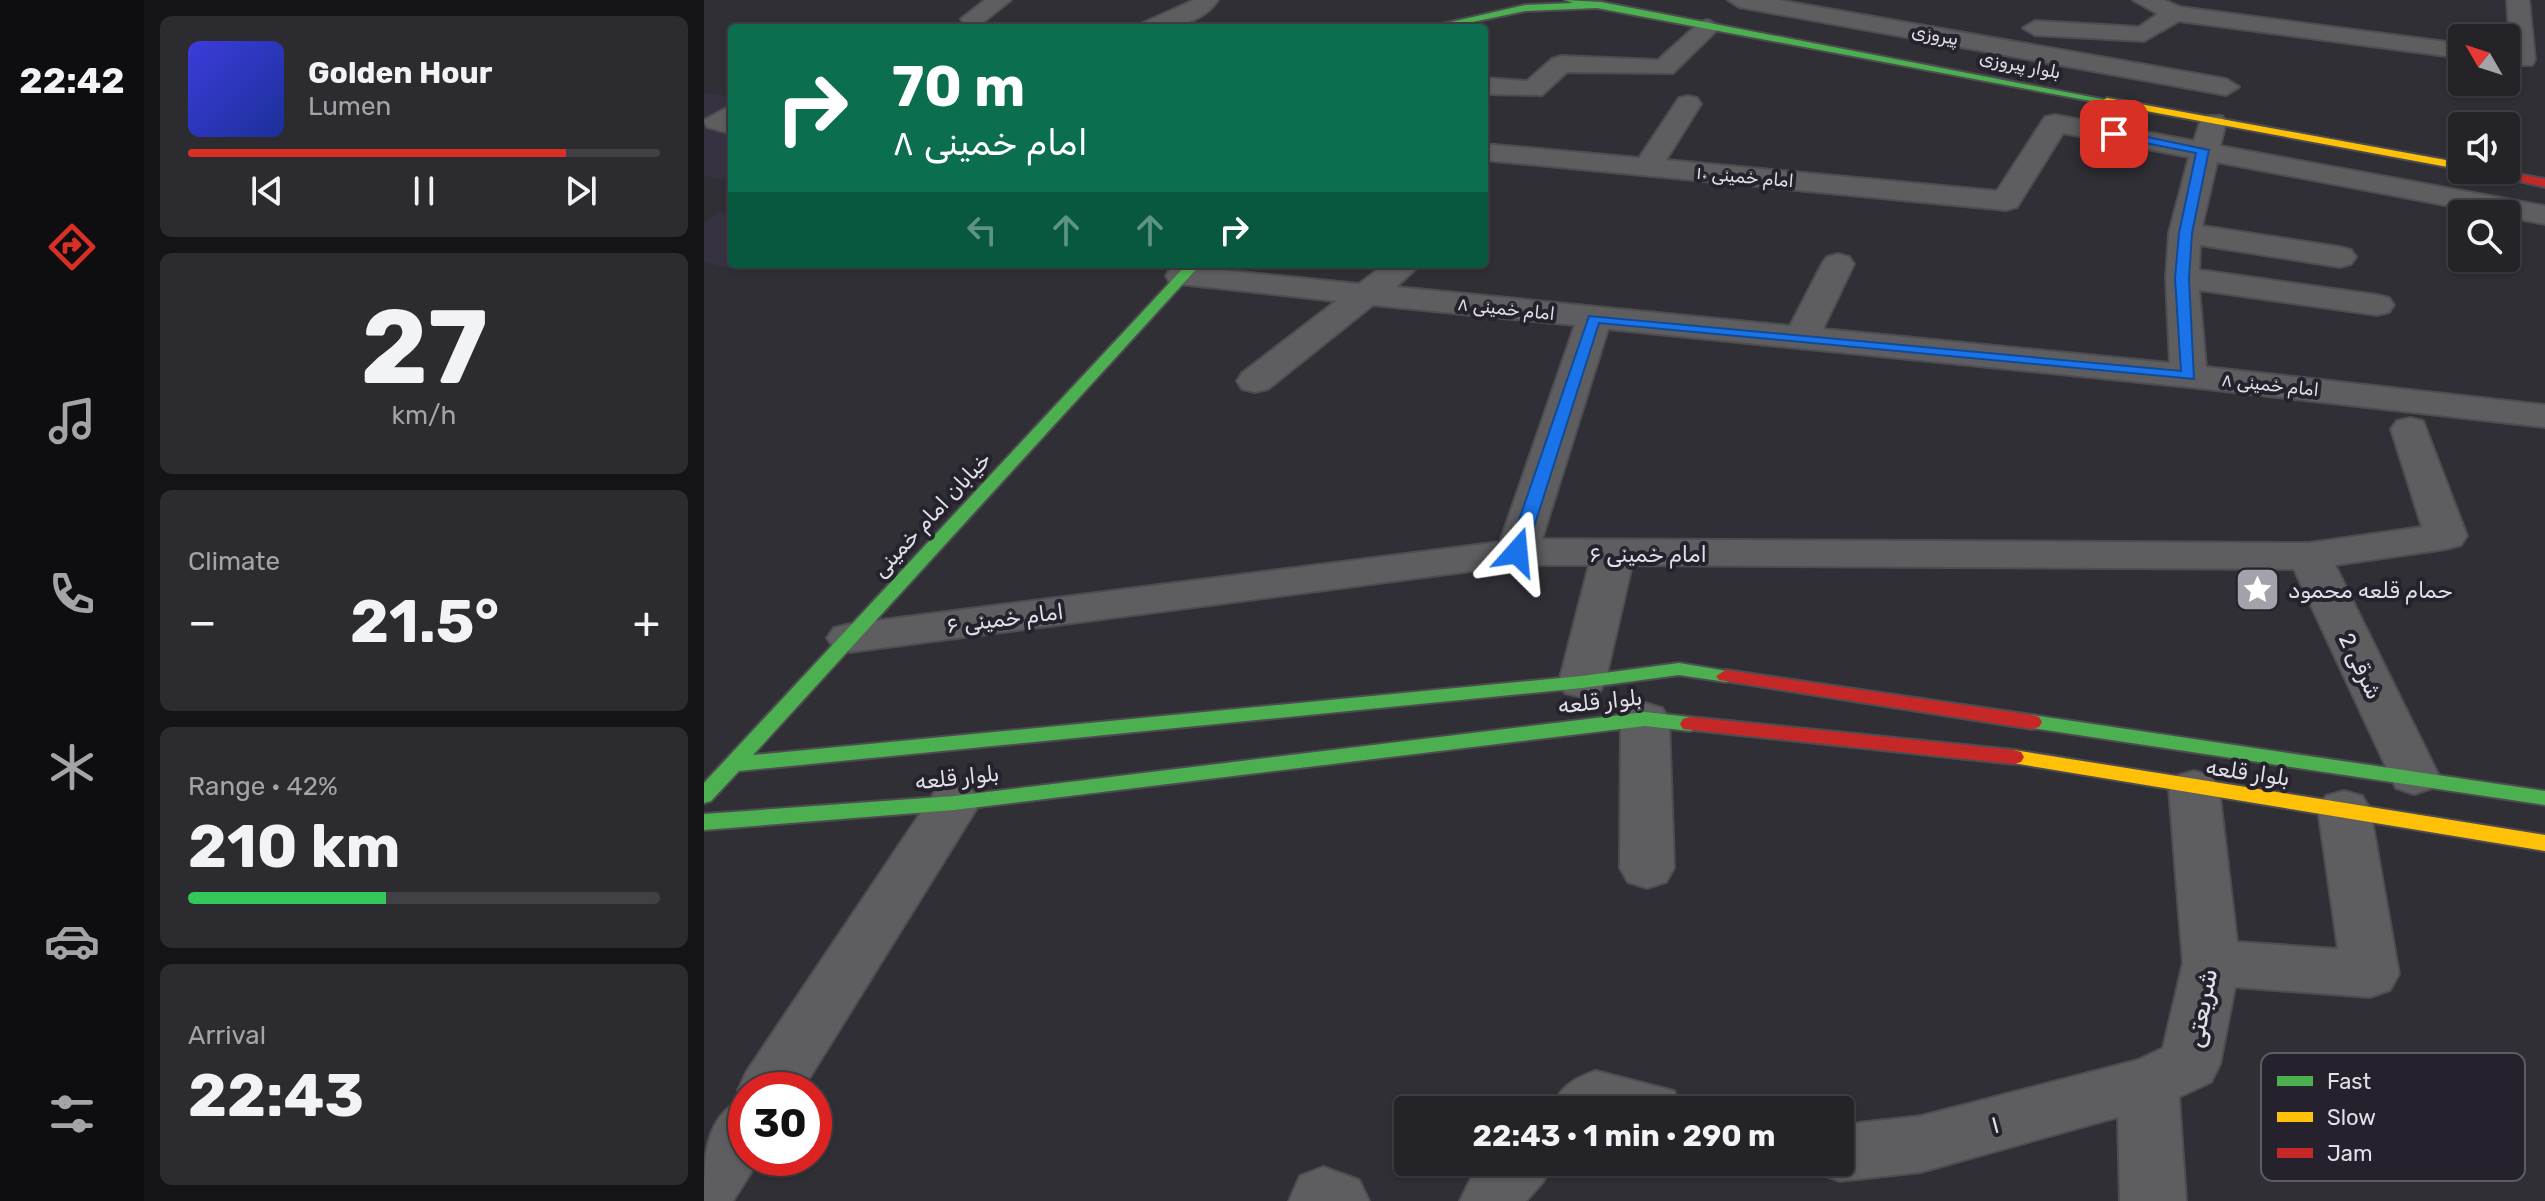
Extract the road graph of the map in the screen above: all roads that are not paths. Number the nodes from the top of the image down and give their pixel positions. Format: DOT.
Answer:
graph roads {
  1 [pos="1000,0"];
  2 [pos="1207,0"];
  3 [pos="1570,0"];
  4 [pos="1673,0"];
  5 [pos="1739,0"];
  6 [pos="2144,0"];
  7 [pos="2518,0"];
  8 [pos="1616,4"];
  9 [pos="2175,13"];
  10 [pos="973,19"];
  11 [pos="1429,19"];
  12 [pos="1161,24"];
  13 [pos="1708,27"];
  14 [pos="2235,30"];
  15 [pos="2448,50"];
  16 [pos="2002,54"];
  17 [pos="2525,60"];
  18 [pos="1488,86"];
  19 [pos="1688,104"];
  20 [pos="704,106"];
  21 [pos="728,111"];
  22 [pos="2222,113"];
  23 [pos="728,114"];
  24 [pos="728,125"];
  25 [pos="1488,152"];
  26 [pos="2448,164"];
  27 [pos="1647,167"];
  28 [pos="2520,178"];
  29 [pos="2545,183"];
  30 [pos="2459,200"];
  31 [pos="2520,212"];
  32 [pos="2545,215"];
  33 [pos="2185,233"];
  34 [pos="2340,257"];
  35 [pos="1838,264"];
  36 [pos="1400,268"];
  37 [pos="1188,270"];
  38 [pos="2182,278"];
  39 [pos="1365,294"];
  40 [pos="2377,305"];
  41 [pos="1590,329"];
  42 [pos="1801,339"];
  43 [pos="2189,376"];
  44 [pos="1255,381"];
  45 [pos="2545,416"];
  46 [pos="2410,429"];
  47 [pos="2545,444"];
  48 [pos="1517,552"];
  49 [pos="1613,554"];
  50 [pos="2309,556"];
  51 [pos="850,638"];
  52 [pos="1582,682"];
  53 [pos="1645,719"];
  54 [pos="734,764"];
  55 [pos="2414,776"];
  56 [pos="2194,789"];
  57 [pos="704,796"];
  58 [pos="2545,798"];
  59 [pos="954,803"];
  60 [pos="2344,809"];
  61 [pos="704,822"];
  62 [pos="2545,843"];
  63 [pos="1647,868"];
  64 [pos="2211,963"];
  65 [pos="781,1072"];
  66 [pos="2148,1083"];
  67 [pos="1854,1151"];
  68 [pos="728,1153"];
  69 [pos="1506,1176"];
  70 [pos="704,1190"];
  71 [pos="1493,1201"];
  72 [pos="2153,1201"];
  1 -- 10 [label="street"];
  2 -- 12 [label="street"];
  3 -- 8 [label="main road, بلوار پیروزی"];
  4 -- 16 [label="main road, بلوار پیروزی"];
  5 -- 16 [label="street, پیروزی"];
  6 -- 9 [label="street"];
  7 -- 17 [label="street"];
  8 -- 11 [label="main road"];
  8 -- 13 [label="main road, بلوار پیروزی"];
  9 -- 14 [label="street"];
  9 -- 16 [label="street"];
  13 -- 18 [label="street"];
  13 -- 22 [label="main road, بلوار پیروزی"];
  14 -- 15 [label="street"];
  14 -- 22 [label="street"];
  16 -- 22 [label="street, پیروزی"];
  19 -- 27 [label="street"];
  20 -- 21 [label="street"];
  22 -- 26 [label="main road, بلوار پیروزی"];
  22 -- 27 [label="street, امام خمینی ۱۰"];
  22 -- 30 [label="street, پیروزی"];
  22 -- 33 [label="street"];
  23 -- 24 [label="street"];
  25 -- 27 [label="street, امام خمینی ۱۰"];
  28 -- 29 [label="main road"];
  31 -- 32 [label="street, پیروزی"];
  33 -- 34 [label="street"];
  33 -- 38 [label="street"];
  35 -- 42 [label="street"];
  36 -- 39 [label="street"];
  37 -- 39 [label="street, امام خمینی ۸"];
  37 -- 51 [label="main road, خیابان امام خمینی"];
  38 -- 40 [label="street"];
  38 -- 43 [label="street"];
  39 -- 41 [label="street, امام خمینی ۸"];
  39 -- 44 [label="street"];
  41 -- 42 [label="street, امام خمینی ۸"];
  41 -- 46 [label="street"];
  41 -- 48 [label="street"];
  42 -- 43 [label="street, امام خمینی ۸"];
  43 -- 45 [label="street, امام خمینی ۸"];
  46 -- 47 [label="street"];
  46 -- 50 [label="street, امام خمینی ۶"];
  48 -- 49 [label="street, امام خمینی ۶"];
  48 -- 51 [label="street, امام خمینی ۶"];
  49 -- 50 [label="street, امام خمینی ۶"];
  49 -- 52 [label="street"];
  50 -- 55 [label="street, 2 شرقی"];
  51 -- 54 [label="main road, خیابان امام خمینی"];
  52 -- 54 [label="main road, بلوار قلعه"];
  52 -- 55 [label="main road, بلوار قلعه"];
  53 -- 56 [label="main road, بلوار قلعه"];
  53 -- 59 [label="main road, بلوار قلعه"];
  53 -- 63 [label="street"];
  54 -- 57 [label="main road, خیابان امام خمینی"];
  55 -- 58 [label="main road, بلوار قلعه"];
  56 -- 60 [label="main road, بلوار قلعه"];
  56 -- 64 [label="street, شریعتی"];
  59 -- 61 [label="main road, بلوار قلعه"];
  59 -- 65 [label="street"];
  60 -- 62 [label="main road, بلوار قلعه"];
  60 -- 64 [label="street"];
  64 -- 66 [label="street, شریعتی"];
  66 -- 67 [label="street, ۱"];
  66 -- 72 [label="street"];
  68 -- 70 [label="street"];
  69 -- 71 [label="street"];
}
